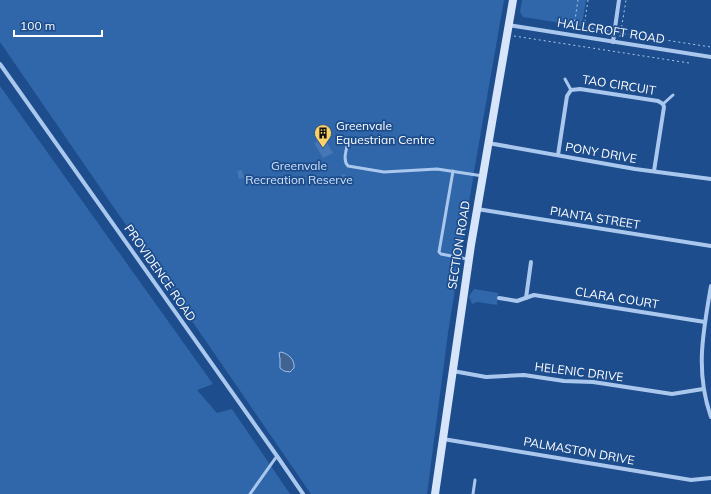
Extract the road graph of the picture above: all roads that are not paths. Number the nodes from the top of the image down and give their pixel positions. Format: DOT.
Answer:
graph roads {
  1 [pos="513,0"];
  2 [pos="620,0"];
  3 [pos="508,25"];
  4 [pos="613,42"];
  5 [pos="711,57"];
  6 [pos="0,64"];
  7 [pos="565,79"];
  8 [pos="571,90"];
  9 [pos="673,95"];
  10 [pos="663,104"];
  11 [pos="348,141"];
  12 [pos="488,144"];
  13 [pos="558,155"];
  14 [pos="453,171"];
  15 [pos="654,171"];
  16 [pos="483,176"];
  17 [pos="711,179"];
  18 [pos="477,209"];
  19 [pos="711,246"];
  20 [pos="469,259"];
  21 [pos="531,262"];
  22 [pos="711,286"];
  23 [pos="499,298"];
  24 [pos="526,298"];
  25 [pos="705,322"];
  26 [pos="453,371"];
  27 [pos="703,389"];
  28 [pos="711,417"];
  29 [pos="443,439"];
  30 [pos="277,456"];
  31 [pos="711,478"];
  32 [pos="475,480"];
  33 [pos="250,494"];
  34 [pos="303,494"];
  35 [pos="435,494"];
  36 [pos="473,494"];
  1 -- 3 [label="street, SECTION ROAD"];
  2 -- 4 [label="street"];
  3 -- 4 [label="street, HALLCROFT ROAD"];
  3 -- 12 [label="street, SECTION ROAD"];
  4 -- 5 [label="street, HALLCROFT ROAD"];
  6 -- 30 [label="street, PROVIDENCE ROAD"];
  7 -- 8 [label="lane"];
  8 -- 10 [label="street, TAO CIRCUIT"];
  8 -- 13 [label="street, TAO CIRCUIT"];
  9 -- 10 [label="lane"];
  10 -- 15 [label="street, TAO CIRCUIT"];
  11 -- 14 [label="lane"];
  12 -- 13 [label="street, PONY DRIVE"];
  12 -- 16 [label="street, SECTION ROAD"];
  13 -- 15 [label="street, PONY DRIVE"];
  14 -- 16 [label="lane"];
  14 -- 20 [label="lane"];
  15 -- 17 [label="street, PONY DRIVE"];
  16 -- 18 [label="street, SECTION ROAD"];
  18 -- 19 [label="street, PIANTA STREET"];
  18 -- 20 [label="street, SECTION ROAD"];
  20 -- 26 [label="street, SECTION ROAD"];
  21 -- 24 [label="street"];
  22 -- 25 [label="street"];
  23 -- 24 [label="street, CLARA COURT"];
  24 -- 25 [label="street, CLARA COURT"];
  25 -- 27 [label="street"];
  26 -- 27 [label="street, HELENIC DRIVE"];
  26 -- 29 [label="street, SECTION ROAD"];
  27 -- 28 [label="street"];
  29 -- 31 [label="street, PALMASTON DRIVE"];
  29 -- 35 [label="street, SECTION ROAD"];
  30 -- 33 [label="lane"];
  30 -- 34 [label="street, PROVIDENCE ROAD"];
  32 -- 36 [label="lane"];
}
